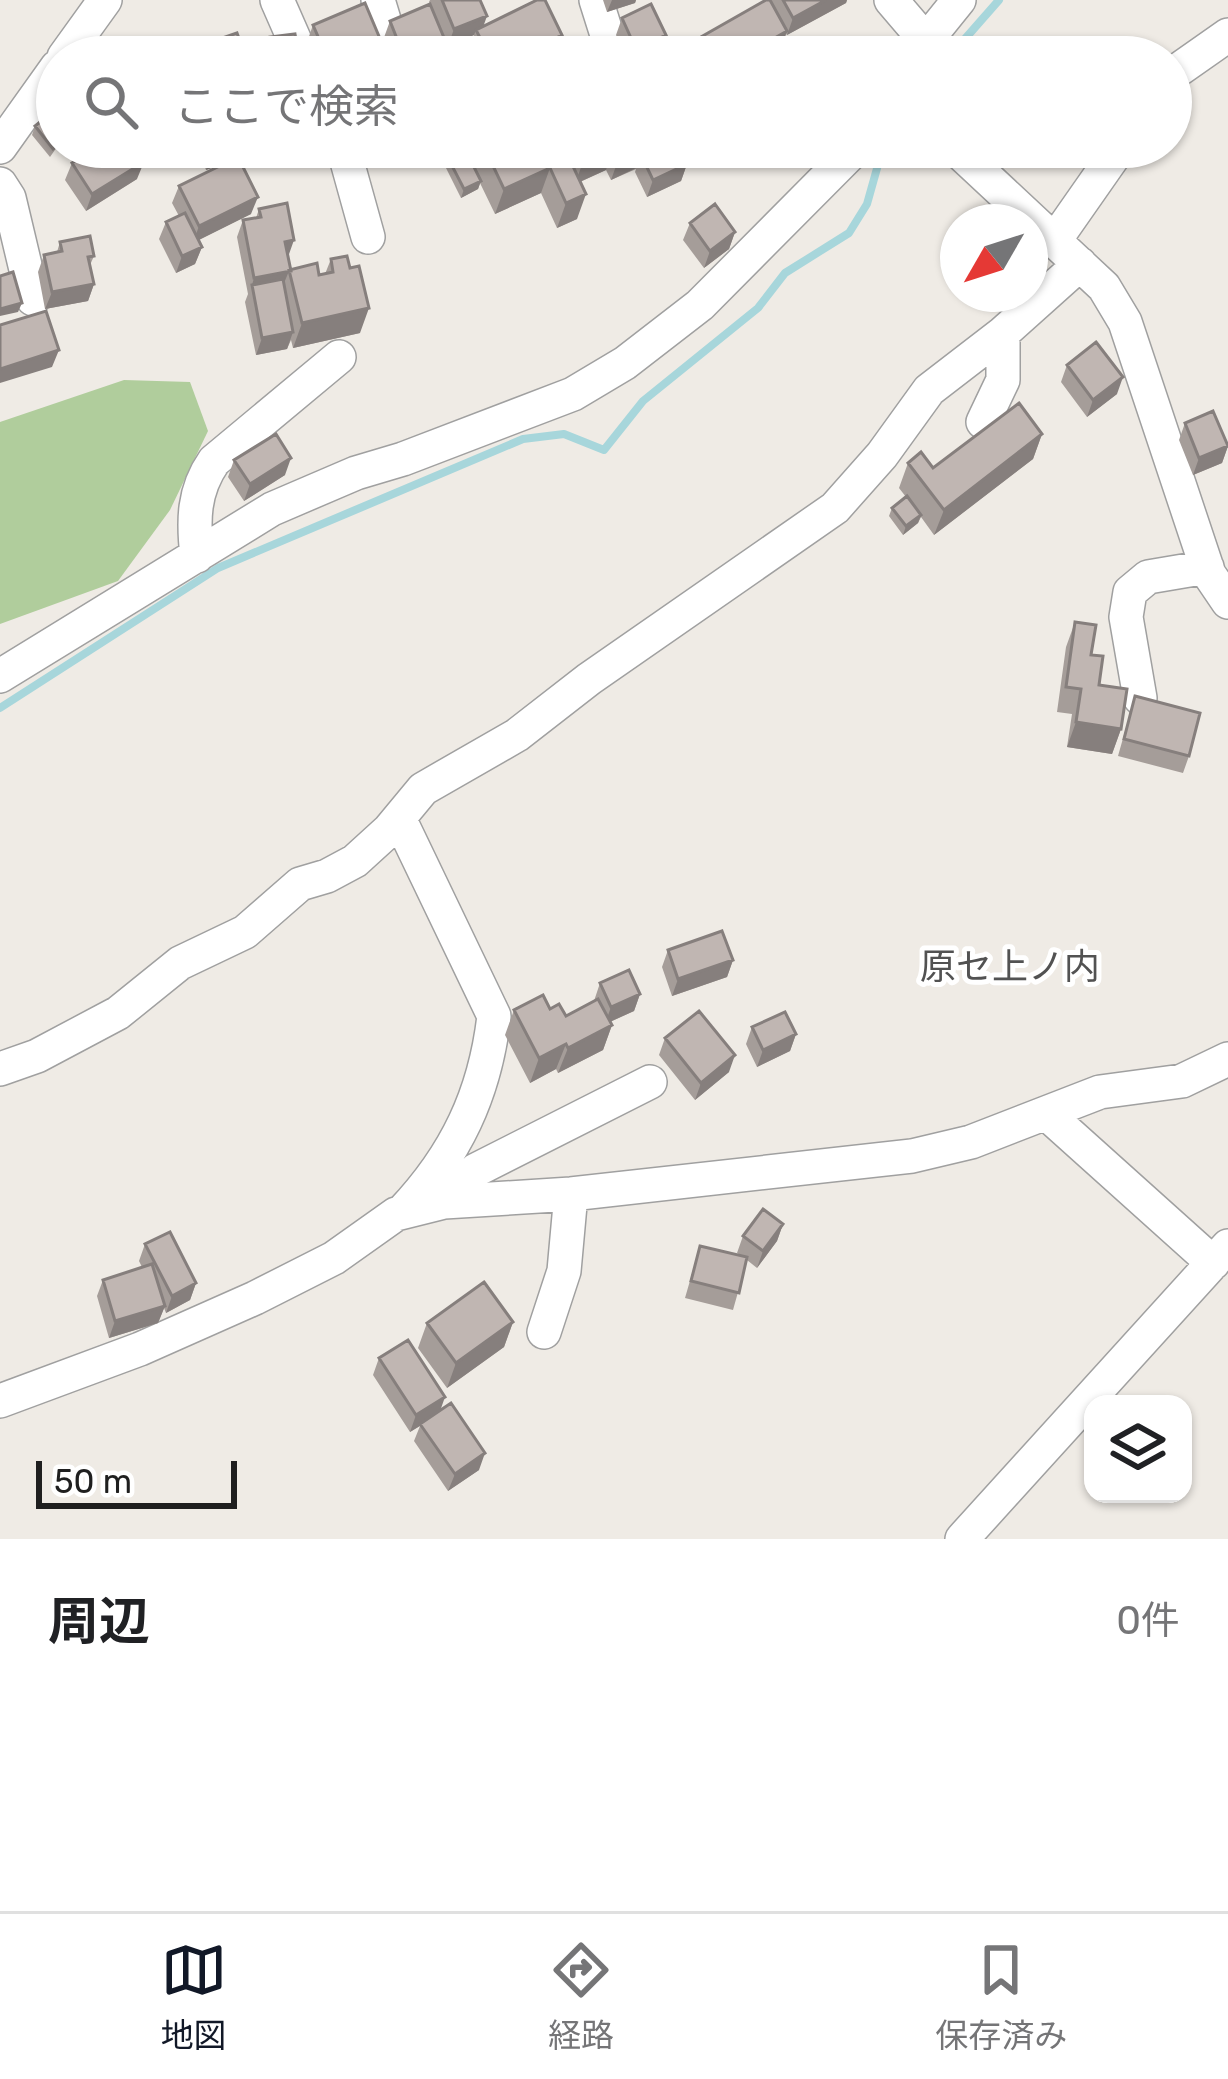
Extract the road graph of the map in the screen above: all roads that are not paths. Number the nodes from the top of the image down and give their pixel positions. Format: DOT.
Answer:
graph roads {
  1 [pos="105,0"];
  2 [pos="277,0"];
  3 [pos="596,0"];
  4 [pos="892,0"];
  5 [pos="959,0"];
  6 [pos="1228,35"];
  7 [pos="79,36"];
  8 [pos="293,36"];
  9 [pos="607,36"];
  10 [pos="912,36"];
  11 [pos="930,36"];
  12 [pos="1192,60"];
  13 [pos="36,96"];
  14 [pos="0,147"];
  15 [pos="349,168"];
  16 [pos="836,168"];
  17 [pos="977,168"];
  18 [pos="1105,168"];
  19 [pos="0,184"];
  20 [pos="368,237"];
  21 [pos="1055,240"];
  22 [pos="1080,264"];
  23 [pos="33,298"];
  24 [pos="1003,333"];
  25 [pos="339,357"];
  26 [pos="983,422"];
  27 [pos="197,556"];
  28 [pos="1207,567"];
  29 [pos="1228,602"];
  30 [pos="0,676"];
  31 [pos="1140,698"];
  32 [pos="399,818"];
  33 [pos="1228,1059"];
  34 [pos="0,1069"];
  35 [pos="650,1082"];
  36 [pos="1046,1113"];
  37 [pos="572,1194"];
  38 [pos="444,1202"];
  39 [pos="401,1213"];
  40 [pos="1221,1254"];
  41 [pos="544,1332"];
  42 [pos="0,1401"];
  43 [pos="962,1539"];
  1 -- 7 [label="street"];
  2 -- 8 [label="street"];
  3 -- 9 [label="street"];
  4 -- 10 [label="street"];
  5 -- 11 [label="street"];
  6 -- 12 [label="street"];
  13 -- 14 [label="street"];
  15 -- 20 [label="street"];
  16 -- 27 [label="street"];
  17 -- 21 [label="street"];
  18 -- 21 [label="street"];
  19 -- 23 [label="street"];
  21 -- 22 [label="street"];
  22 -- 24 [label="street"];
  22 -- 28 [label="street"];
  24 -- 26 [label="street"];
  24 -- 32 [label="street"];
  25 -- 27 [label="street"];
  27 -- 30 [label="street"];
  28 -- 29 [label="street"];
  28 -- 31 [label="street"];
  32 -- 34 [label="street"];
  32 -- 39 [label="street"];
  33 -- 36 [label="street"];
  35 -- 38 [label="street"];
  36 -- 37 [label="street"];
  36 -- 40 [label="street"];
  37 -- 38 [label="street"];
  37 -- 41 [label="street"];
  38 -- 39 [label="street"];
  39 -- 42 [label="street"];
  40 -- 43 [label="street"];
}
